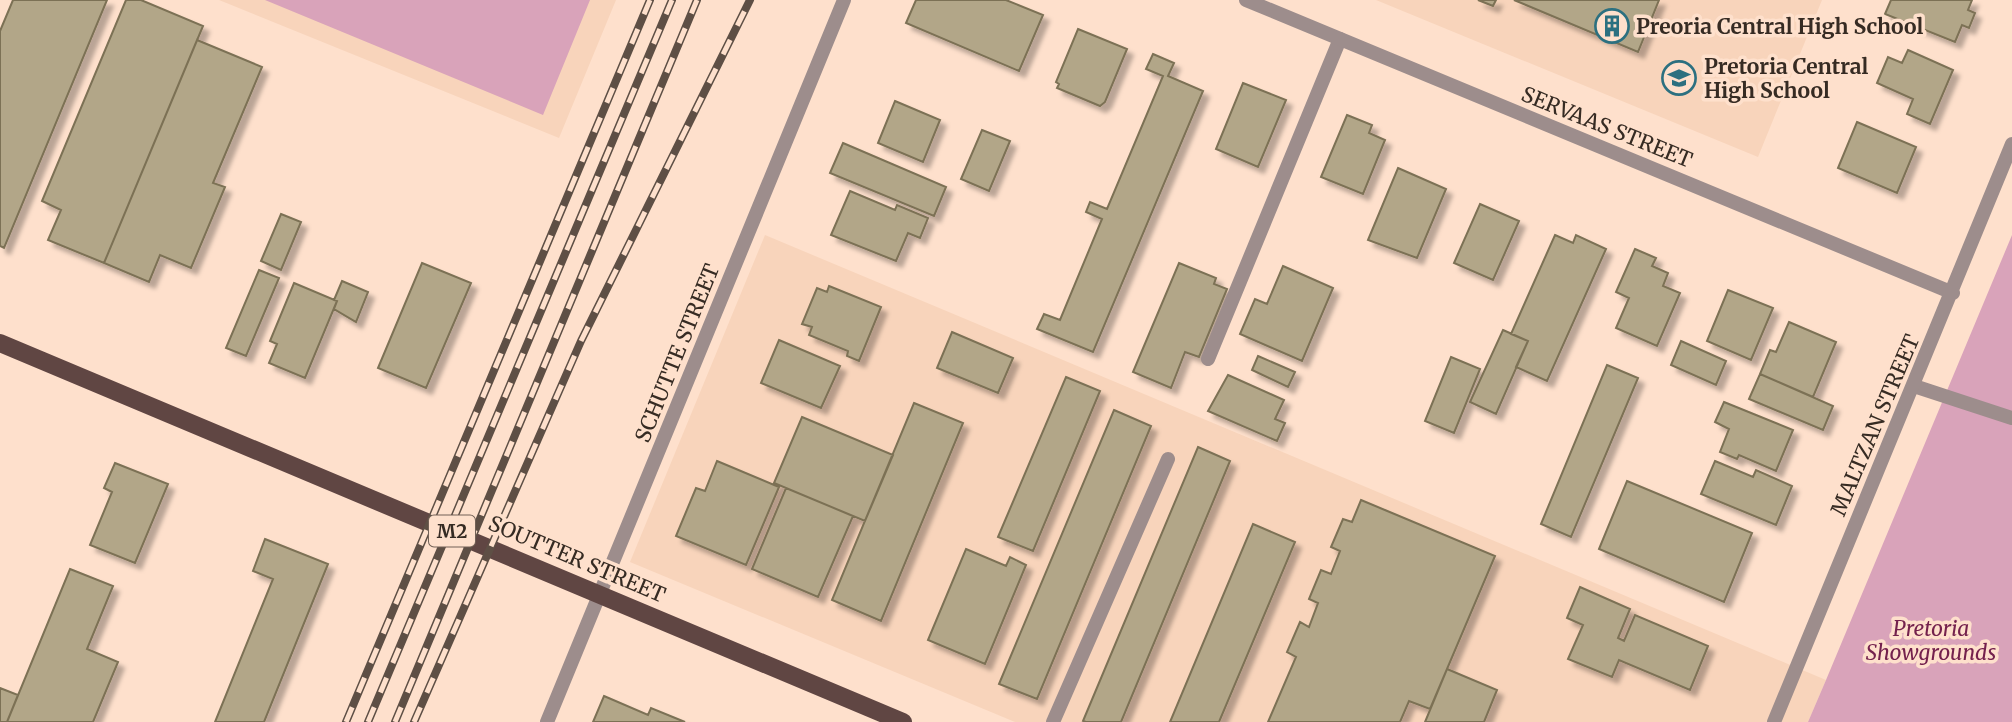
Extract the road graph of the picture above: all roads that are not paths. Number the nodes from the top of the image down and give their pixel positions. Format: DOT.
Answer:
graph roads {
  1 [pos="844,0"];
  2 [pos="1246,0"];
  3 [pos="1340,39"];
  4 [pos="2012,144"];
  5 [pos="1953,293"];
  6 [pos="0,343"];
  7 [pos="1208,359"];
  8 [pos="1914,386"];
  9 [pos="2012,418"];
  10 [pos="1168,459"];
  11 [pos="601,593"];
  12 [pos="547,722"];
  13 [pos="903,722"];
  14 [pos="1054,722"];
  15 [pos="1774,722"];
  1 -- 11 [label="street, SCHUTTE STREET"];
  2 -- 3 [label="street, SERVAAS STREET"];
  3 -- 5 [label="street, SERVAAS STREET"];
  3 -- 7 [label="street"];
  4 -- 5 [label="street, MALTZAN STREET"];
  5 -- 8 [label="street, MALTZAN STREET"];
  6 -- 11 [label="main road, SOUTTER STREET / M2"];
  8 -- 9 [label="street"];
  8 -- 15 [label="street, MALTZAN STREET"];
  10 -- 14 [label="street"];
  11 -- 12 [label="street, SCHUTTE STREET"];
  11 -- 13 [label="main road, SOUTTER STREET / M2"];
}
